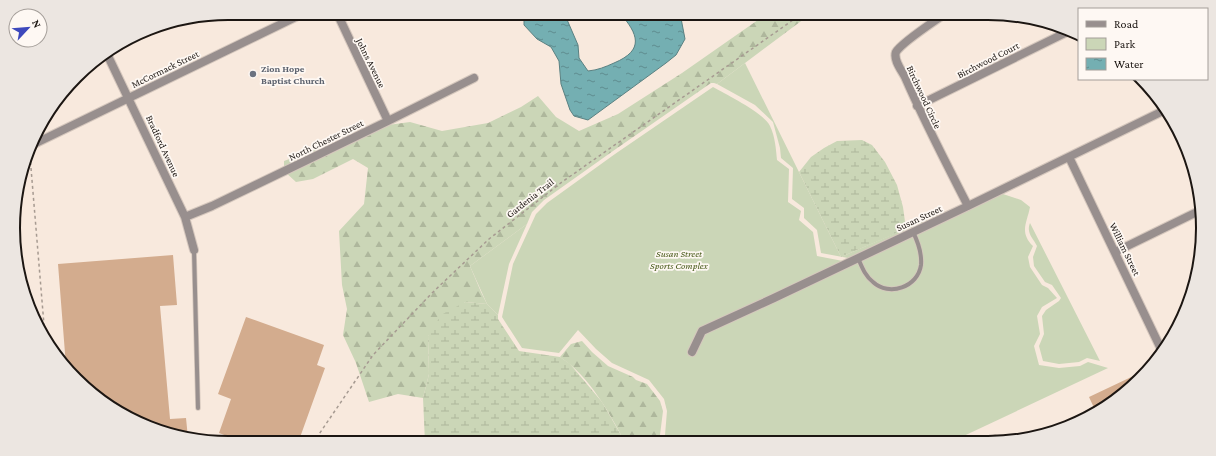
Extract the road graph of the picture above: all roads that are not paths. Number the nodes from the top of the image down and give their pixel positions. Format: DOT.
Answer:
graph roads {
  1 [pos="290,20"];
  2 [pos="340,20"];
  3 [pos="936,20"];
  4 [pos="1063,34"];
  5 [pos="109,57"];
  6 [pos="474,78"];
  7 [pos="128,98"];
  8 [pos="917,106"];
  9 [pos="1161,112"];
  10 [pos="388,121"];
  11 [pos="39,142"];
  12 [pos="1069,157"];
  13 [pos="968,206"];
  14 [pos="1196,212"];
  15 [pos="185,217"];
  16 [pos="913,232"];
  17 [pos="194,250"];
  18 [pos="1115,252"];
  19 [pos="857,258"];
  20 [pos="1161,344"];
  21 [pos="692,352"];
  22 [pos="198,408"];
  1 -- 7 [label="street, McCormack Street"];
  2 -- 10 [label="street, Johns Avenue"];
  3 -- 8 [label="street, Birchwood Circle"];
  4 -- 8 [label="street, Birchwood Court"];
  5 -- 7 [label="street, Bradford Avenue"];
  6 -- 10 [label="street, North Chester Street"];
  7 -- 11 [label="street, McCormack Street"];
  7 -- 15 [label="street, Bradford Avenue"];
  8 -- 13 [label="street, Birchwood Circle"];
  9 -- 12 [label="street, Susan Street"];
  10 -- 15 [label="street, North Chester Street"];
  12 -- 13 [label="street, Susan Street"];
  12 -- 18 [label="street, William Street"];
  13 -- 16 [label="street, Susan Street"];
  14 -- 18 [label="street"];
  15 -- 17 [label="street, Bradford Avenue"];
  16 -- 19 [label="street, Susan Street"];
  16 -- 19 [label="lane"];
  17 -- 22 [label="lane"];
  18 -- 20 [label="street, William Street"];
  19 -- 21 [label="street, Susan Street"];
}
